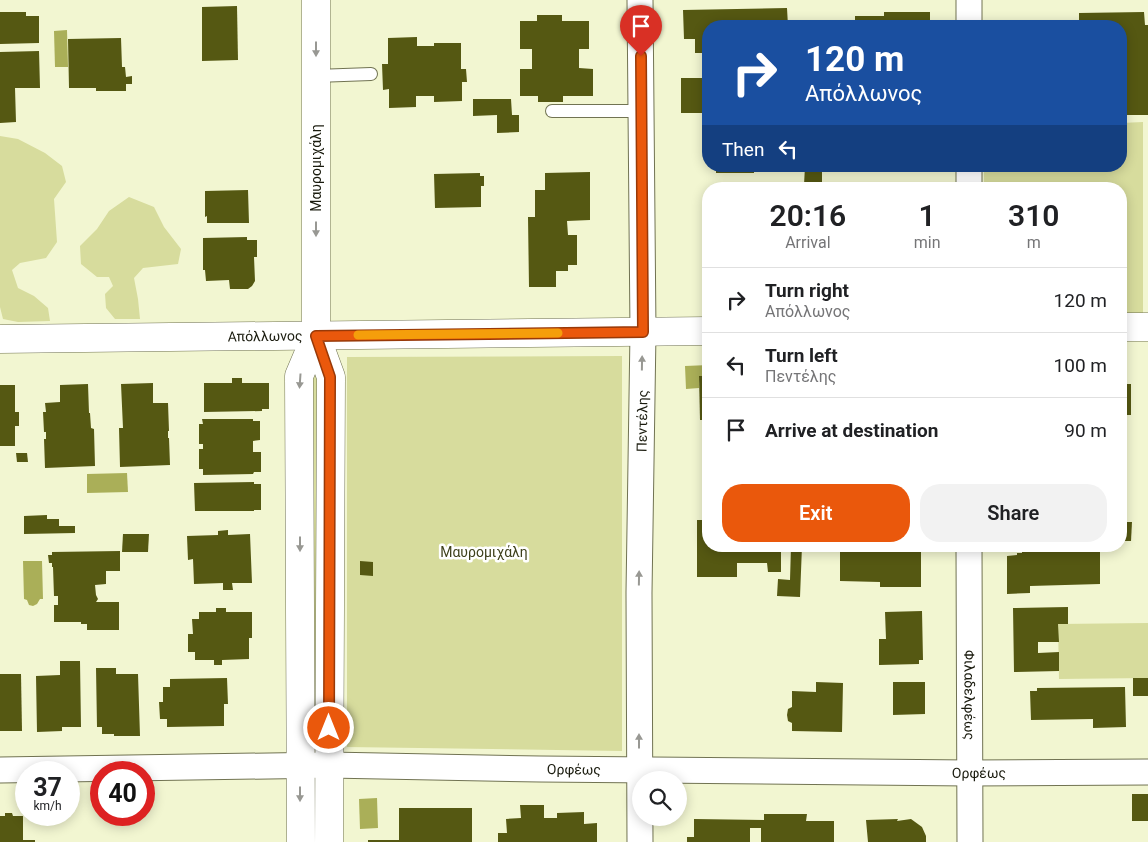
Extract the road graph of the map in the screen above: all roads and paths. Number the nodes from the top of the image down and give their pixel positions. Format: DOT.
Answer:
graph roads {
  1 [pos="316,0"];
  2 [pos="640,0"];
  3 [pos="969,0"];
  4 [pos="969,20"];
  5 [pos="371,74"];
  6 [pos="316,76"];
  7 [pos="552,111"];
  8 [pos="641,111"];
  9 [pos="1127,327"];
  10 [pos="1148,327"];
  11 [pos="702,331"];
  12 [pos="643,332"];
  13 [pos="316,336"];
  14 [pos="0,339"];
  15 [pos="968,552"];
  16 [pos="300,765"];
  17 [pos="329,765"];
  18 [pos="0,770"];
  19 [pos="640,770"];
  20 [pos="1148,772"];
  21 [pos="969,773"];
  22 [pos="301,842"];
  23 [pos="329,842"];
  24 [pos="640,842"];
  25 [pos="970,842"];
  1 -- 6 [label="street, Μαυρομιχάλη, one-way"];
  2 -- 8 [label="street, Πεντέλης"];
  3 -- 4 [label="street"];
  5 -- 6 [label="lane"];
  6 -- 13 [label="street, Μαυρομιχάλη, one-way"];
  7 -- 8 [label="lane"];
  8 -- 12 [label="street, Πεντέλης"];
  9 -- 10 [label="street"];
  11 -- 12 [label="street, Απόλλωνος"];
  12 -- 13 [label="street, Απόλλωνος"];
  19 -- 12 [label="street, Πεντέλης, one-way"];
  13 -- 14 [label="street, Απόλλωνος"];
  13 -- 16 [label="street, Μαυρομιχάλη, one-way"];
  13 -- 17 [label="street, Μαυρομιχάλη"];
  15 -- 21 [label="street, Φιλαδελφέως"];
  16 -- 17 [label="street, Ορφέως"];
  16 -- 18 [label="street, Ορφέως"];
  16 -- 22 [label="street, Μαυρομιχάλη, one-way"];
  17 -- 19 [label="street, Ορφέως"];
  17 -- 23 [label="street, Μαυρομιχάλη"];
  19 -- 21 [label="street, Ορφέως"];
  19 -- 24 [label="street, Πεντέλης"];
  20 -- 21 [label="street, Ορφέως"];
  21 -- 25 [label="street, Φιλαδελφέως"];
}
